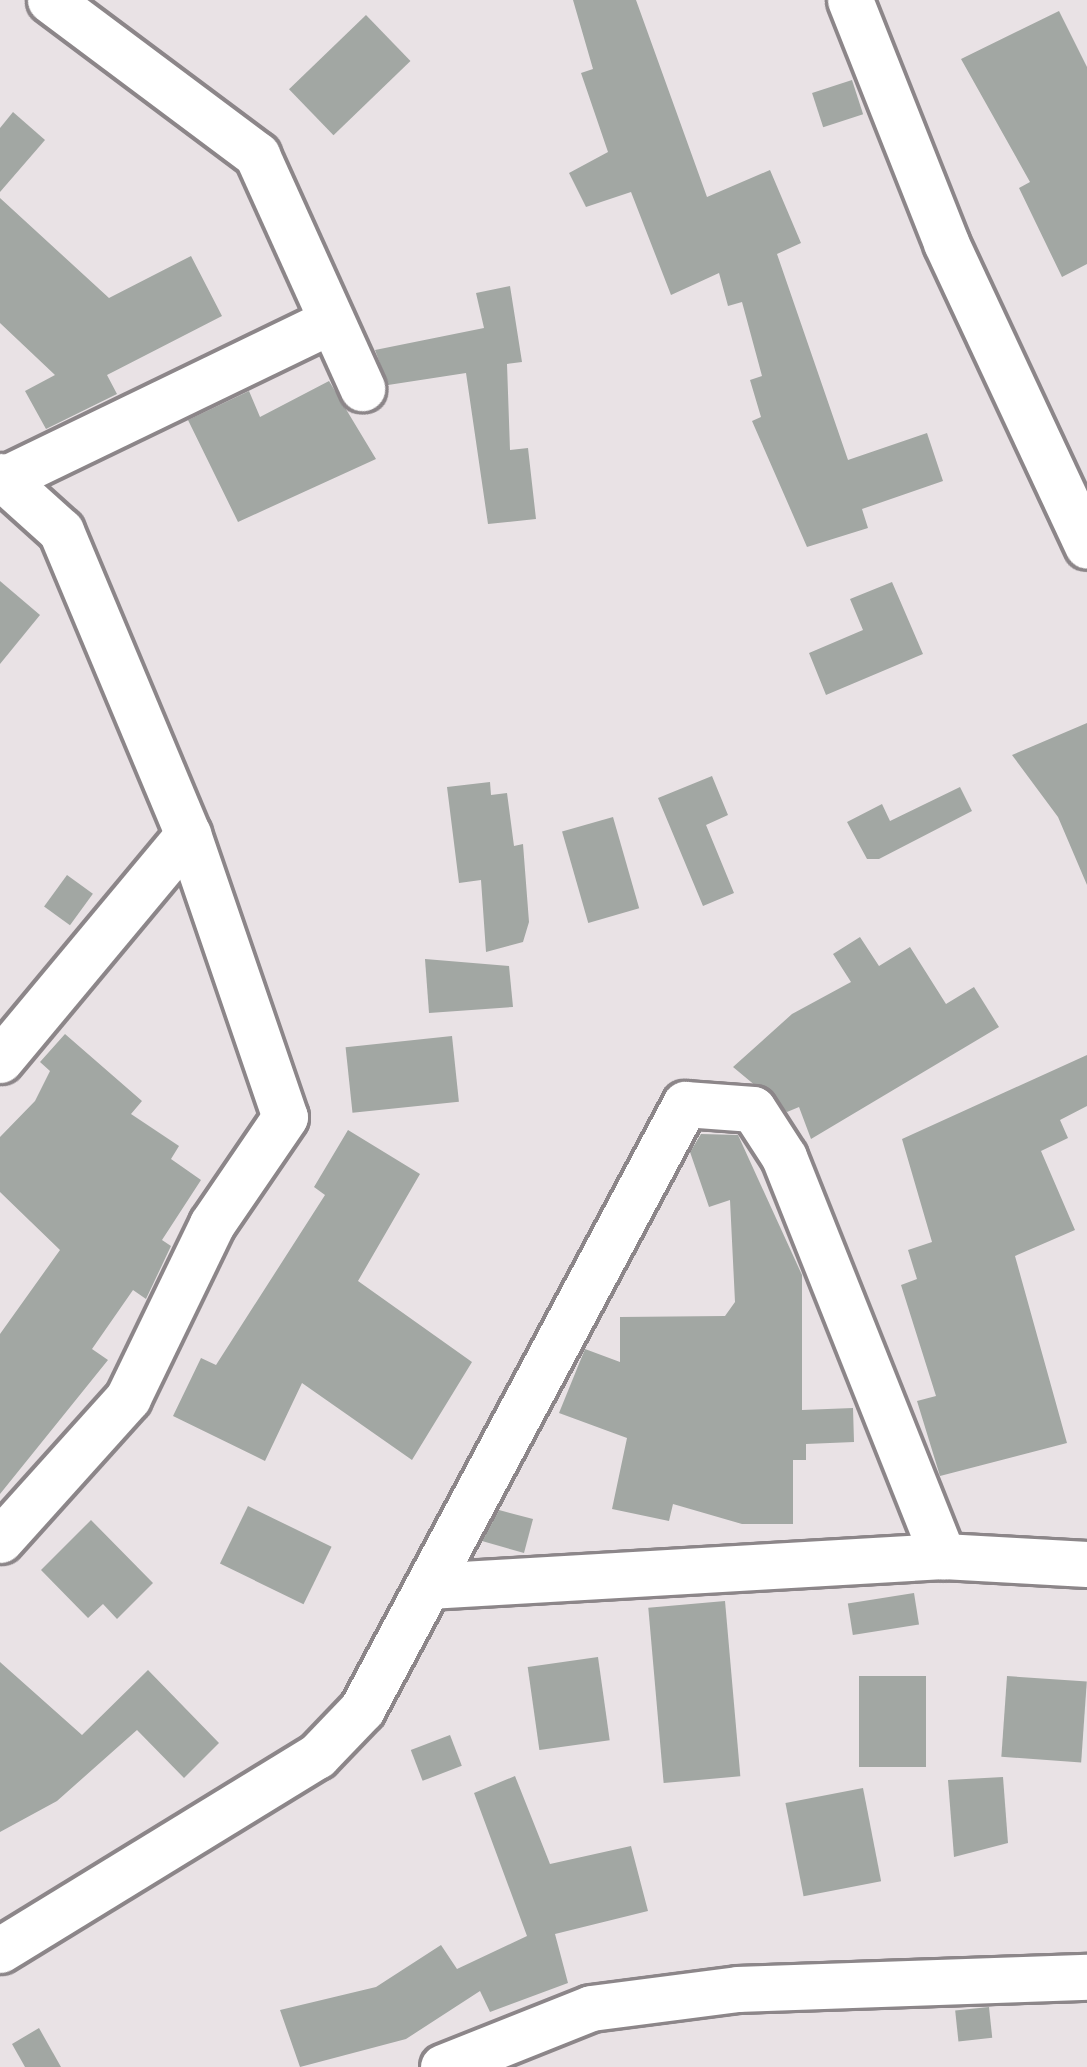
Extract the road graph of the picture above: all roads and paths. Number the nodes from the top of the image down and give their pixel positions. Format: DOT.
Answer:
graph roads {
  1 [pos="50,0"];
  2 [pos="850,0"];
  3 [pos="331,321"];
  4 [pos="362,388"];
  5 [pos="2,477"];
  6 [pos="1087,546"];
  7 [pos="188,834"];
  8 [pos="0,1060"];
  9 [pos="0,1540"];
  10 [pos="943,1556"];
  11 [pos="1087,1564"];
  12 [pos="428,1586"];
  13 [pos="0,1950"];
  14 [pos="1087,1977"];
  15 [pos="442,2067"];
  1 -- 3 [label="street"];
  2 -- 6 [label="street"];
  3 -- 4 [label="street"];
  3 -- 5 [label="street"];
  5 -- 7 [label="street"];
  7 -- 8 [label="street"];
  7 -- 9 [label="street"];
  10 -- 11 [label="street"];
  10 -- 12 [label="street"];
  10 -- 12 [label="street"];
  12 -- 13 [label="street"];
  14 -- 15 [label="street"];
}
